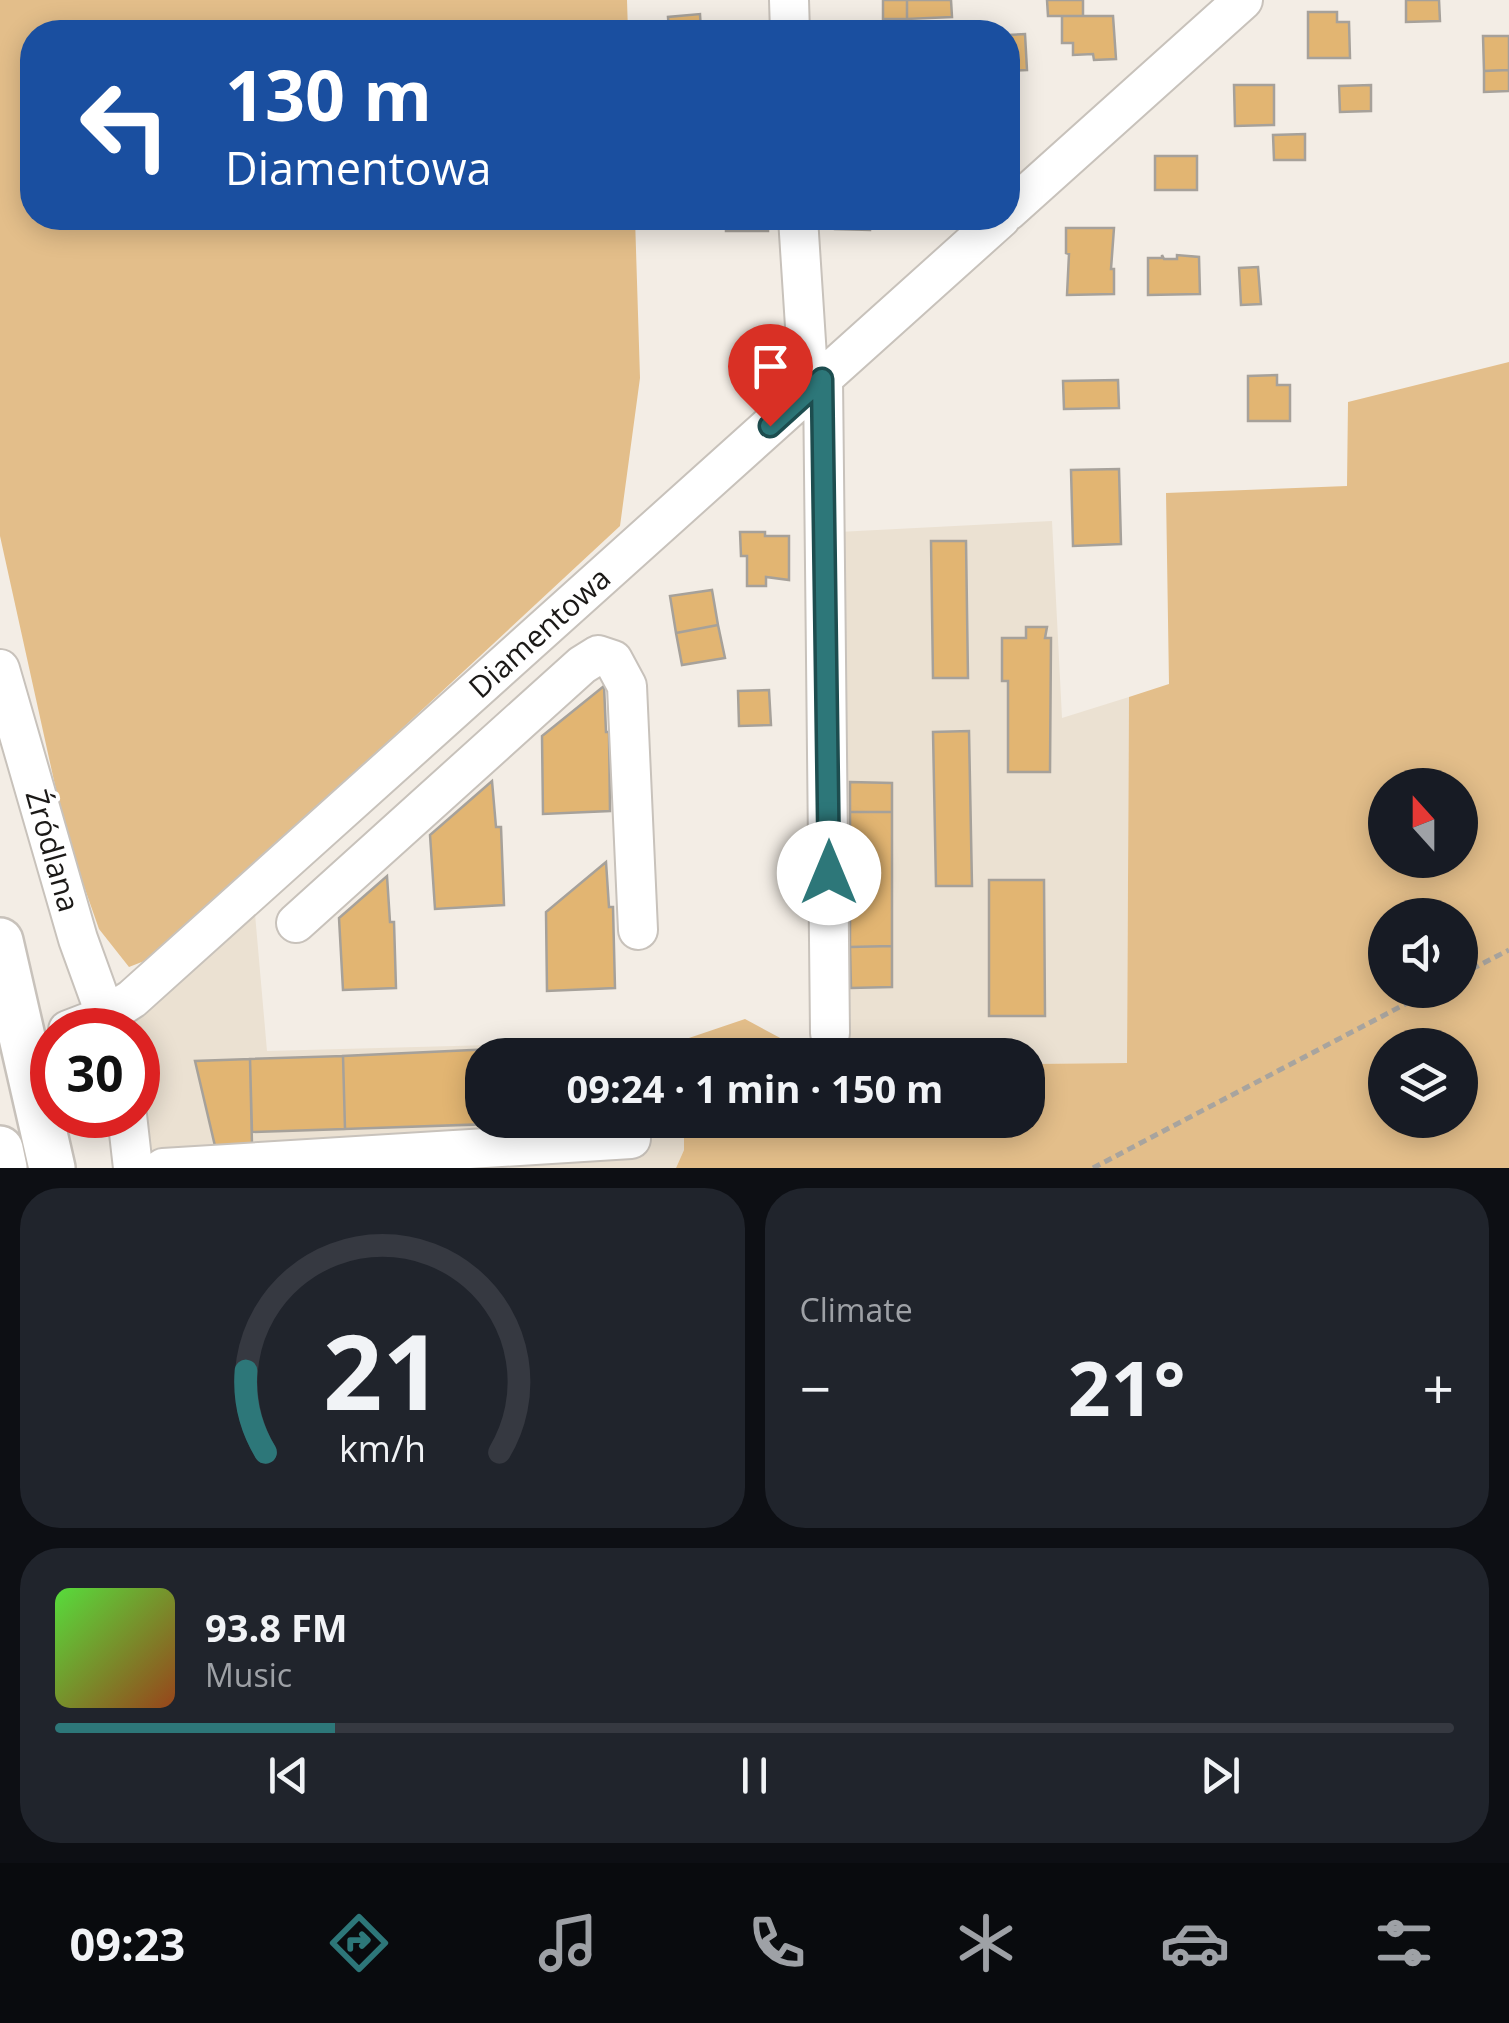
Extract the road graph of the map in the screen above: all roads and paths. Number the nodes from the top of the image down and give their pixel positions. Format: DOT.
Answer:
graph roads {
  1 [pos="1244,0"];
  2 [pos="1020,201"];
  3 [pos="799,230"];
  4 [pos="988,230"];
  5 [pos="822,379"];
  6 [pos="0,669"];
  7 [pos="387,772"];
  8 [pos="422,810"];
  9 [pos="296,923"];
  10 [pos="638,930"];
  11 [pos="0,941"];
  12 [pos="1509,950"];
  13 [pos="1478,966"];
  14 [pos="104,1008"];
  15 [pos="123,1008"];
  16 [pos="1398,1008"];
  17 [pos="830,1032"];
  18 [pos="26,1045"];
  19 [pos="129,1138"];
  20 [pos="631,1139"];
  21 [pos="0,1149"];
  22 [pos="4,1168"];
  23 [pos="52,1168"];
  24 [pos="132,1168"];
  25 [pos="163,1168"];
  26 [pos="1093,1168"];
  1 -- 2 [label="street"];
  3 -- 5 [label="street"];
  4 -- 5 [label="street, Diamentowa"];
  5 -- 7 [label="street, Diamentowa"];
  5 -- 17 [label="street"];
  6 -- 14 [label="street, Źródlana"];
  7 -- 8 [label="street"];
  7 -- 15 [label="street, Diamentowa"];
  8 -- 9 [label="street"];
  8 -- 10 [label="street"];
  11 -- 18 [label="main road"];
  12 -- 13 [label="path"];
  16 -- 26 [label="path"];
  18 -- 23 [label="main road"];
  19 -- 24 [label="street"];
  20 -- 25 [label="street"];
  21 -- 22 [label="main road"];
}
